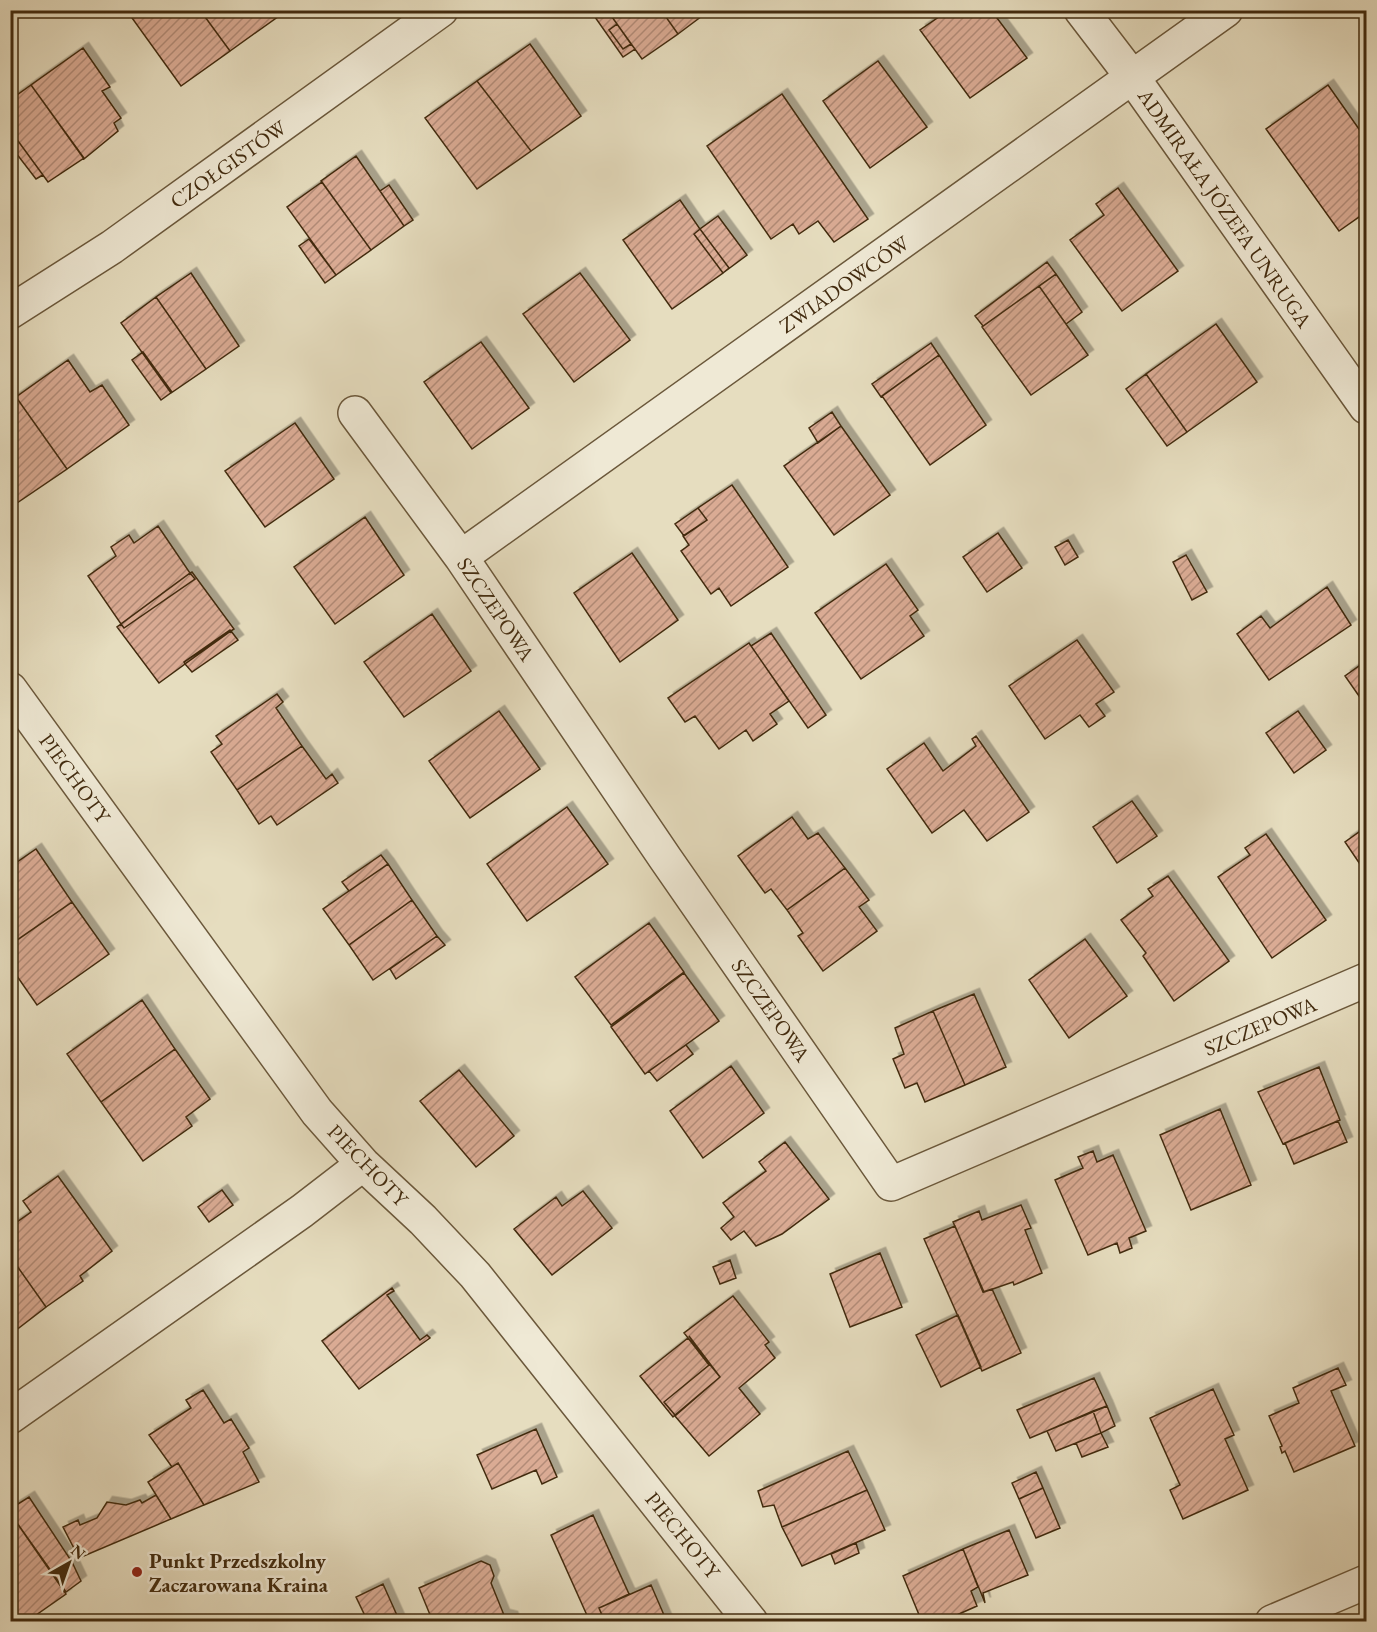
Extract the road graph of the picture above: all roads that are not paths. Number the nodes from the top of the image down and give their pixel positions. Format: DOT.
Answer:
graph roads {
  1 [pos="441,10"];
  2 [pos="1081,10"];
  3 [pos="1226,10"];
  4 [pos="1133,78"];
  5 [pos="10,312"];
  6 [pos="1366,407"];
  7 [pos="355,413"];
  8 [pos="461,557"];
  9 [pos="10,689"];
  10 [pos="1366,980"];
  11 [pos="363,1164"];
  12 [pos="10,1417"];
  13 [pos="1366,1582"];
  14 [pos="751,1622"];
  15 [pos="1272,1622"];
  1 -- 5 [label="street, CZOŁGISTÓW"];
  2 -- 4 [label="street, ADMIRAŁA JÓZEFA UNRUGA"];
  3 -- 4 [label="street, ZWIADOWCÓW"];
  4 -- 6 [label="street, ADMIRAŁA JÓZEFA UNRUGA"];
  4 -- 8 [label="street, ZWIADOWCÓW"];
  7 -- 8 [label="street, SZCZEPOWA"];
  8 -- 10 [label="street, SZCZEPOWA"];
  9 -- 11 [label="street, PIECHOTY"];
  11 -- 12 [label="street"];
  11 -- 14 [label="street, PIECHOTY"];
  13 -- 15 [label="street"];
}
